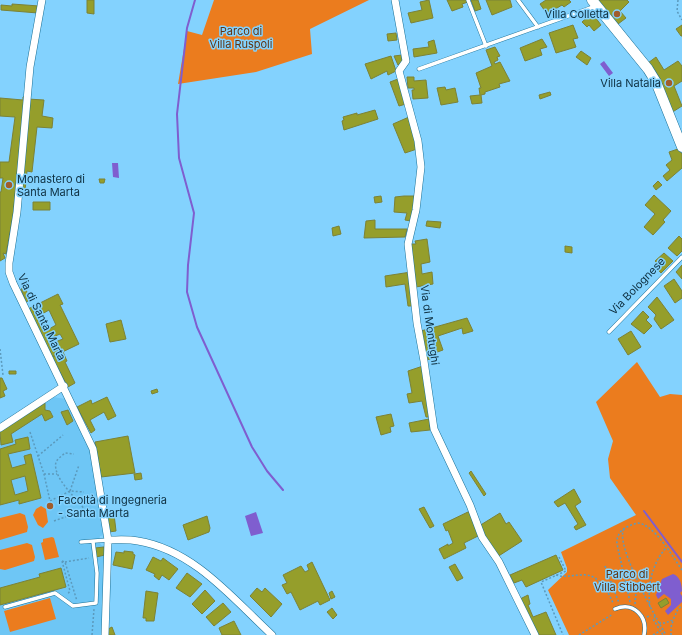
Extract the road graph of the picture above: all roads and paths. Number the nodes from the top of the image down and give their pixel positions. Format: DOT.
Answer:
graph roads {
  1 [pos="42,0"];
  2 [pos="395,0"];
  3 [pos="468,0"];
  4 [pos="518,0"];
  5 [pos="678,0"];
  6 [pos="594,3"];
  7 [pos="682,20"];
  8 [pos="538,27"];
  9 [pos="486,46"];
  10 [pos="419,69"];
  11 [pos="682,147"];
  12 [pos="682,257"];
  13 [pos="609,332"];
  14 [pos="0,349"];
  15 [pos="3,375"];
  16 [pos="64,386"];
  17 [pos="0,428"];
  18 [pos="30,432"];
  19 [pos="63,435"];
  20 [pos="74,454"];
  21 [pos="38,456"];
  22 [pos="79,465"];
  23 [pos="44,474"];
  24 [pos="57,474"];
  25 [pos="70,491"];
  26 [pos="84,492"];
  27 [pos="54,521"];
  28 [pos="625,528"];
  29 [pos="108,540"];
  30 [pos="80,542"];
  31 [pos="93,542"];
  32 [pos="666,548"];
  33 [pos="560,557"];
  34 [pos="94,558"];
  35 [pos="65,562"];
  36 [pos="605,566"];
  37 [pos="682,570"];
  38 [pos="556,575"];
  39 [pos="640,586"];
  40 [pos="64,600"];
  41 [pos="78,605"];
  42 [pos="682,606"];
  43 [pos="5,607"];
  44 [pos="95,607"];
  45 [pos="620,607"];
  46 [pos="630,608"];
  47 [pos="650,608"];
  48 [pos="616,610"];
  49 [pos="655,616"];
  50 [pos="674,619"];
  51 [pos="658,623"];
  52 [pos="660,630"];
  53 [pos="92,635"];
  54 [pos="105,635"];
  55 [pos="272,635"];
  56 [pos="535,635"];
  57 [pos="564,635"];
  58 [pos="579,635"];
  59 [pos="644,635"];
  60 [pos="653,635"];
  61 [pos="663,635"];
  62 [pos="666,635"];
  63 [pos="671,635"];
  1 -- 16 [label="street, Via di Santa Marta"];
  2 -- 56 [label="street, Via di Montughi"];
  3 -- 9 [label="lane"];
  4 -- 8 [label="lane"];
  5 -- 7 [label="path"];
  6 -- 8 [label="lane"];
  6 -- 11 [label="main road"];
  8 -- 9 [label="lane"];
  9 -- 10 [label="lane"];
  12 -- 13 [label="lane, Via Bolognese"];
  14 -- 15 [label="path"];
  16 -- 17 [label="street"];
  16 -- 29 [label="street, Via di Santa Marta"];
  18 -- 21 [label="path"];
  19 -- 21 [label="path"];
  20 -- 24 [label="path"];
  21 -- 23 [label="path"];
  22 -- 25 [label="path"];
  23 -- 24 [label="path"];
  23 -- 25 [label="path"];
  24 -- 25 [label="path"];
  25 -- 26 [label="path"];
  25 -- 27 [label="path"];
  28 -- 32 [label="path"];
  28 -- 39 [label="path"];
  28 -- 46 [label="path"];
  29 -- 31 [label="lane"];
  29 -- 54 [label="street, Via di Santa Marta"];
  29 -- 55 [label="street"];
  30 -- 31 [label="lane"];
  31 -- 34 [label="lane"];
  32 -- 37 [label="path"];
  32 -- 47 [label="path"];
  33 -- 38 [label="path"];
  34 -- 35 [label="path"];
  34 -- 41 [label="lane"];
  35 -- 40 [label="path"];
  35 -- 41 [label="path"];
  36 -- 45 [label="path"];
  38 -- 48 [label="path"];
  38 -- 57 [label="path"];
  39 -- 46 [label="path"];
  39 -- 47 [label="path"];
  40 -- 41 [label="lane"];
  40 -- 43 [label="lane"];
  42 -- 50 [label="path"];
  44 -- 53 [label="path"];
  45 -- 46 [label="lane"];
  45 -- 48 [label="lane"];
  46 -- 59 [label="lane"];
  47 -- 49 [label="path"];
  48 -- 58 [label="path"];
  49 -- 51 [label="path"];
  49 -- 52 [label="path"];
  50 -- 51 [label="path"];
  50 -- 63 [label="path"];
  51 -- 62 [label="path"];
  52 -- 60 [label="path"];
  52 -- 61 [label="path"];
}
